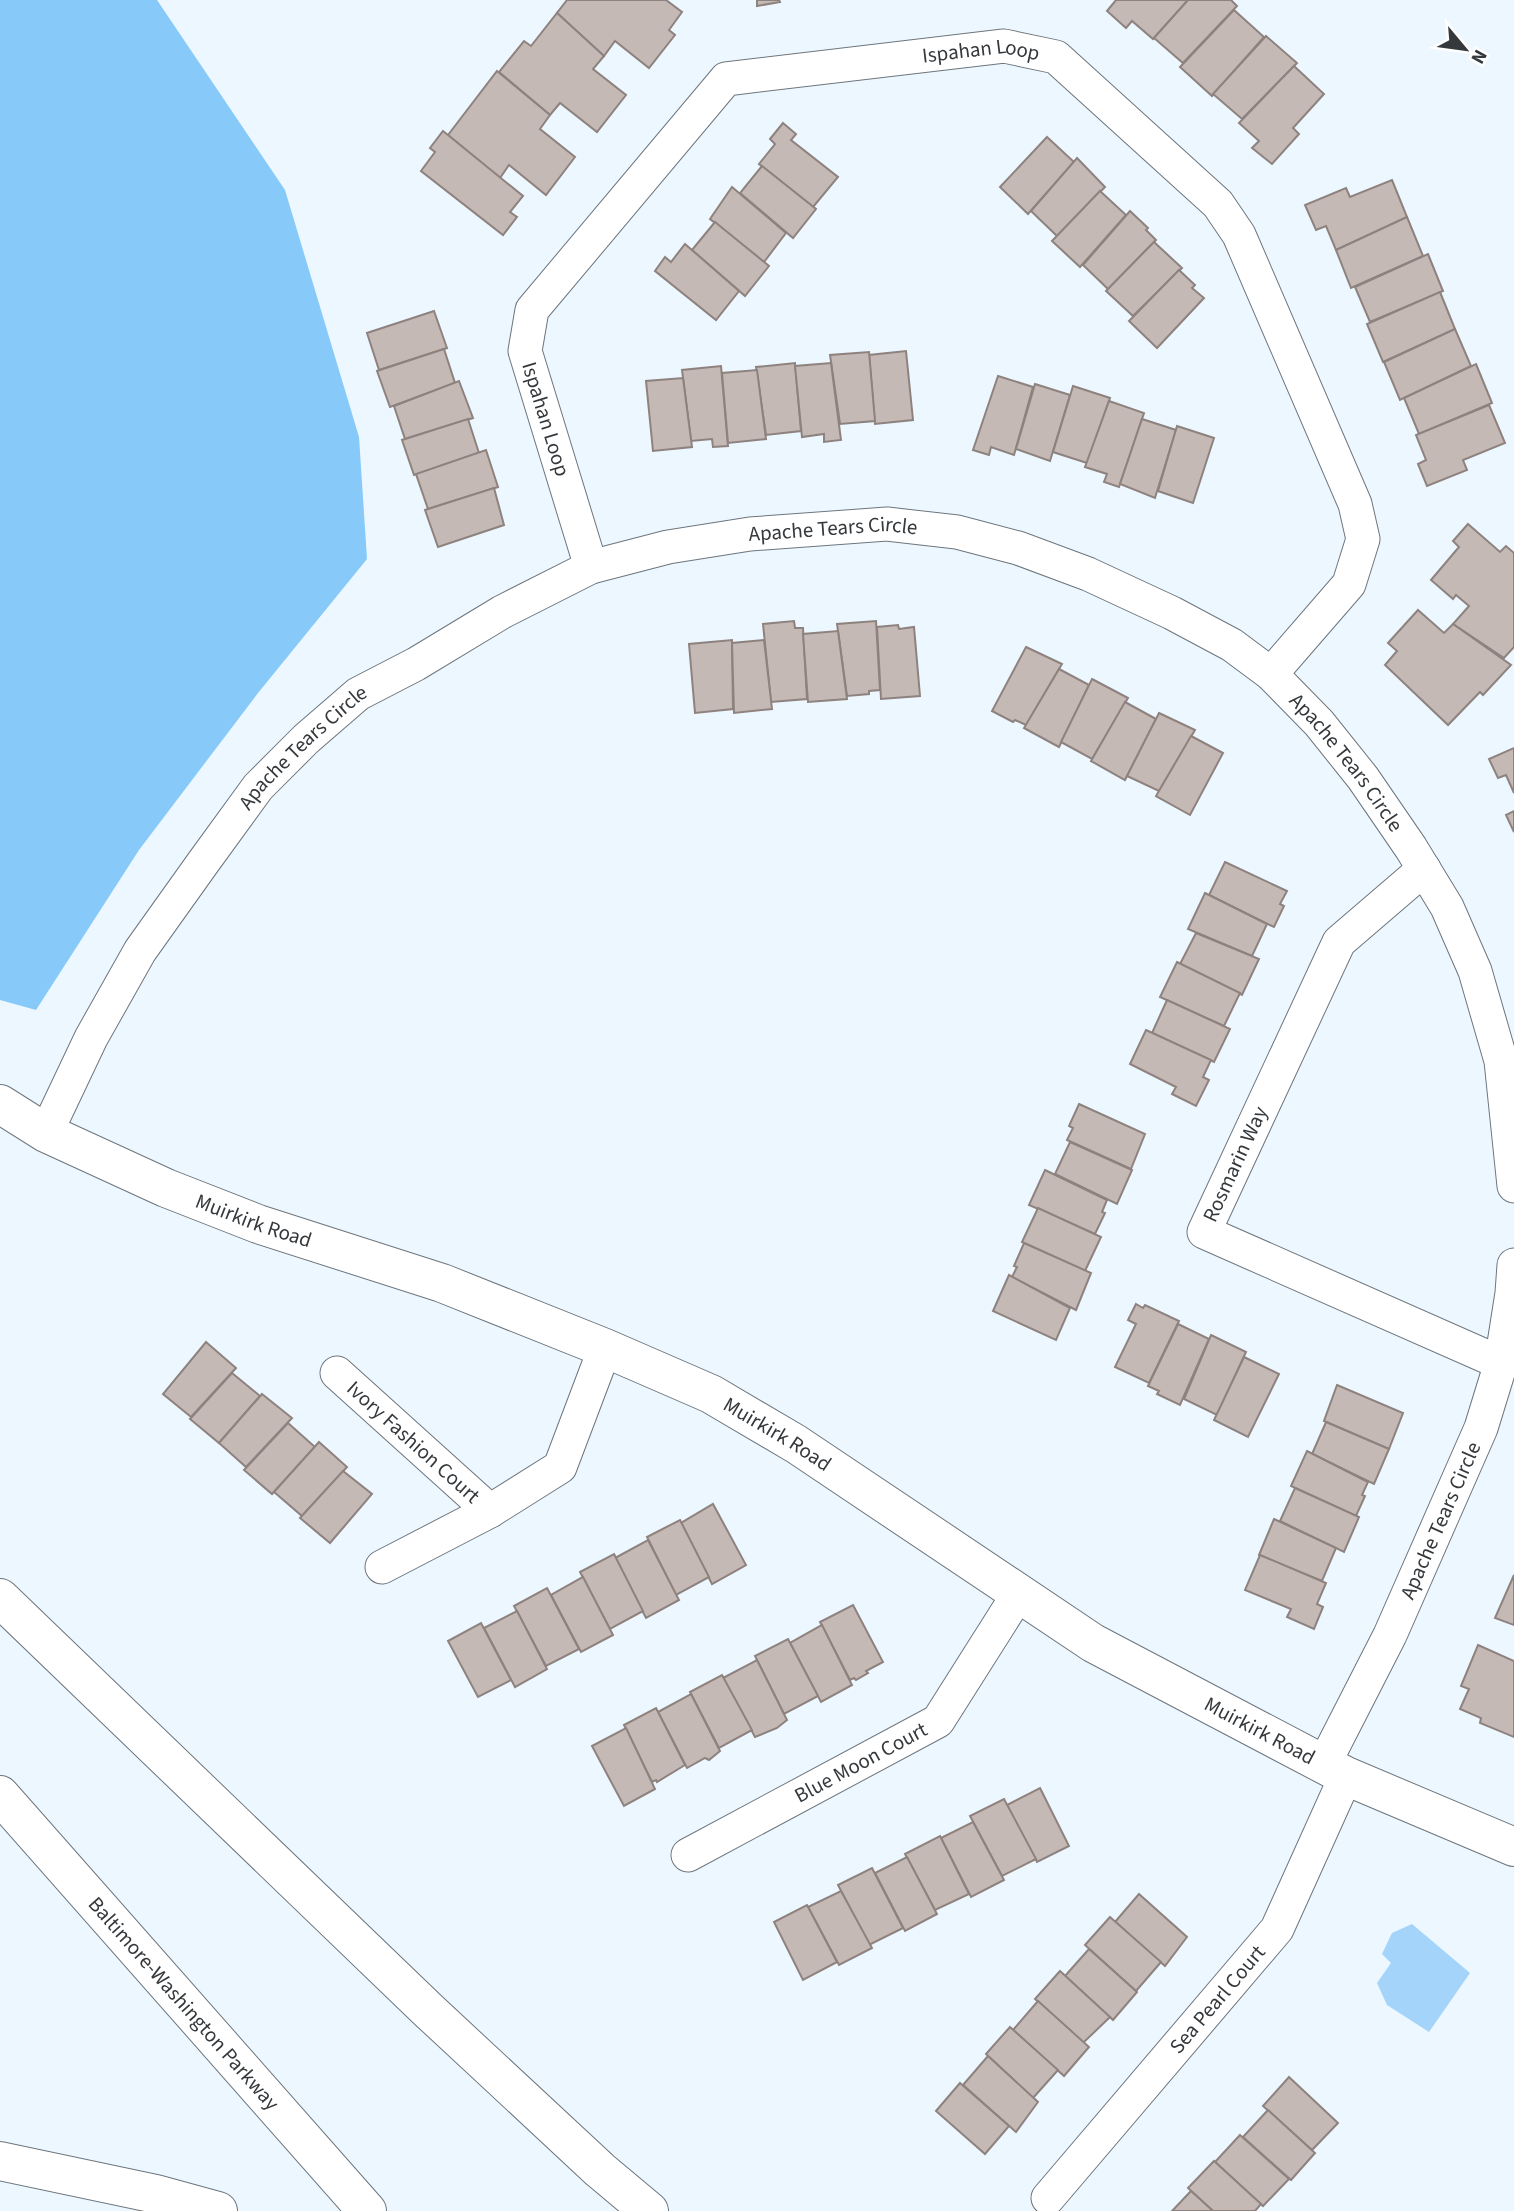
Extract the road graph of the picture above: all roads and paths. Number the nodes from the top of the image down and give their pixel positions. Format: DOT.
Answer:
graph roads {
  1 [pos="591,567"];
  2 [pos="1271,674"];
  3 [pos="1424,869"];
  4 [pos="0,1104"];
  5 [pos="46,1133"];
  6 [pos="1514,1186"];
  7 [pos="1514,1265"];
  8 [pos="605,1348"];
  9 [pos="1501,1363"];
  10 [pos="337,1373"];
  11 [pos="491,1511"];
  12 [pos="382,1567"];
  13 [pos="1018,1593"];
  14 [pos="0,1598"];
  15 [pos="1335,1770"];
  16 [pos="0,1795"];
  17 [pos="1514,1847"];
  18 [pos="688,1855"];
  19 [pos="0,2161"];
  20 [pos="1048,2198"];
  21 [pos="357,2199"];
  22 [pos="218,2211"];
  23 [pos="649,2211"];
  1 -- 2 [label="street, Apache Tears Circle"];
  1 -- 2 [label="street, Ispahan Loop"];
  1 -- 5 [label="street, Apache Tears Circle"];
  2 -- 3 [label="street, Apache Tears Circle"];
  3 -- 6 [label="street, Apache Tears Circle"];
  3 -- 9 [label="street, Rosmarin Way"];
  4 -- 5 [label="main road, Muirkirk Road"];
  5 -- 8 [label="main road, Muirkirk Road"];
  7 -- 9 [label="street, Apache Tears Circle"];
  8 -- 11 [label="street, Ivory Fashion Court"];
  8 -- 13 [label="main road, Muirkirk Road"];
  9 -- 15 [label="street, Apache Tears Circle"];
  10 -- 11 [label="street, Ivory Fashion Court"];
  11 -- 12 [label="street, Ivory Fashion Court"];
  13 -- 15 [label="main road, Muirkirk Road"];
  13 -- 18 [label="street, Blue Moon Court"];
  14 -- 23 [label="main road"];
  15 -- 17 [label="main road, Muirkirk Road"];
  15 -- 20 [label="street, Sea Pearl Court"];
  16 -- 21 [label="main road, Baltimore-Washington Parkway"];
  19 -- 22 [label="main road"];
}
